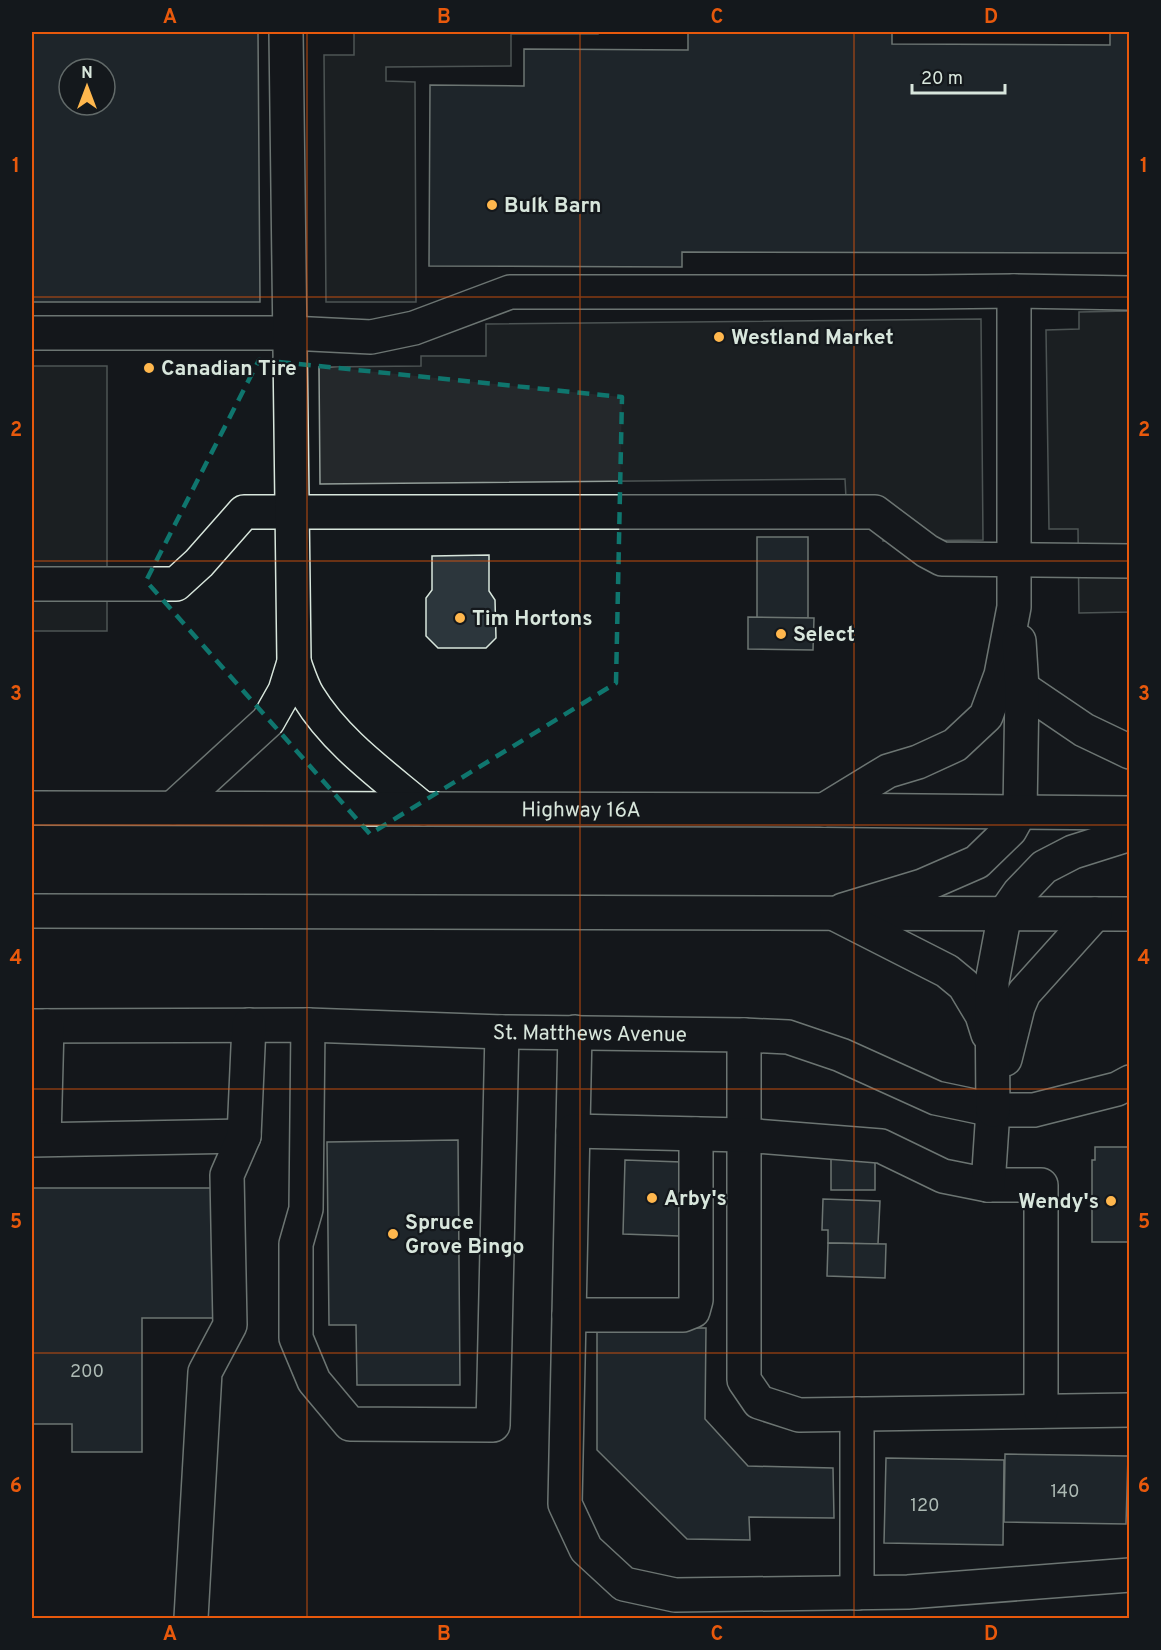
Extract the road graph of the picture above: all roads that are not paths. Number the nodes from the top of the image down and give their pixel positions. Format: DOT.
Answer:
graph roads {
  1 [pos="286,32"];
  2 [pos="1014,291"];
  3 [pos="1130,293"];
  4 [pos="32,333"];
  5 [pos="290,333"];
  6 [pos="292,512"];
  7 [pos="1014,560"];
  8 [pos="1130,561"];
  9 [pos="32,584"];
  10 [pos="1014,607"];
  11 [pos="294,662"];
  12 [pos="1022,688"];
  13 [pos="1130,752"];
  14 [pos="32,808"];
  15 [pos="173,808"];
  16 [pos="423,809"];
  17 [pos="824,810"];
  18 [pos="1020,812"];
  19 [pos="1130,813"];
  20 [pos="1130,834"];
  21 [pos="32,911"];
  22 [pos="832,913"];
  23 [pos="1005,913"];
  24 [pos="1095,914"];
  25 [pos="1130,914"];
  26 [pos="249,1025"];
  27 [pos="308,1025"];
  28 [pos="39,1026"];
  29 [pos="502,1032"];
  30 [pos="575,1032"];
  31 [pos="744,1035"];
  32 [pos="992,1049"];
  33 [pos="1130,1082"];
  34 [pos="993,1110"];
  35 [pos="573,1131"];
  36 [pos="696,1134"];
  37 [pos="743,1135"];
  38 [pos="244,1136"];
  39 [pos="38,1139"];
  40 [pos="988,1185"];
  41 [pos="569,1315"];
  42 [pos="1130,1410"];
  43 [pos="1041,1411"];
  44 [pos="857,1414"];
  45 [pos="1130,1575"];
  46 [pos="857,1593"];
  47 [pos="191,1618"];
  1 -- 5 [label="main road"];
  2 -- 3 [label="main road"];
  2 -- 5 [label="main road"];
  2 -- 7 [label="main road"];
  4 -- 5 [label="main road"];
  5 -- 6 [label="main road"];
  6 -- 7 [label="main road"];
  6 -- 9 [label="main road"];
  6 -- 11 [label="main road"];
  7 -- 8 [label="main road"];
  7 -- 10 [label="main road"];
  10 -- 12 [label="main road"];
  10 -- 17 [label="main road"];
  11 -- 15 [label="main road"];
  11 -- 16 [label="main road"];
  12 -- 13 [label="main road"];
  12 -- 18 [label="main road"];
  14 -- 15 [label="main road, Highway 16A"];
  15 -- 16 [label="main road, Highway 16A"];
  16 -- 17 [label="main road, Highway 16A"];
  17 -- 18 [label="main road, Highway 16A"];
  18 -- 19 [label="main road, Highway 16A"];
  18 -- 22 [label="main road"];
  20 -- 23 [label="main road"];
  21 -- 22 [label="main road"];
  22 -- 23 [label="main road"];
  22 -- 32 [label="main road"];
  23 -- 24 [label="main road"];
  23 -- 32 [label="main road"];
  24 -- 25 [label="main road"];
  24 -- 34 [label="main road"];
  26 -- 27 [label="main road, St. Matthews Avenue"];
  26 -- 28 [label="main road, St. Matthews Avenue"];
  26 -- 38 [label="main road"];
  27 -- 29 [label="main road, St. Matthews Avenue"];
  27 -- 29 [label="main road"];
  28 -- 39 [label="main road"];
  29 -- 30 [label="main road, St. Matthews Avenue"];
  30 -- 31 [label="main road, St. Matthews Avenue"];
  30 -- 35 [label="main road"];
  31 -- 34 [label="main road, St. Matthews Avenue"];
  31 -- 37 [label="main road"];
  32 -- 34 [label="main road"];
  33 -- 34 [label="main road, St. Matthews Avenue"];
  34 -- 40 [label="main road"];
  35 -- 36 [label="main road"];
  35 -- 41 [label="main road"];
  36 -- 37 [label="main road"];
  36 -- 41 [label="main road"];
  37 -- 40 [label="main road"];
  37 -- 44 [label="main road"];
  38 -- 39 [label="main road"];
  38 -- 47 [label="main road"];
  40 -- 43 [label="main road"];
  41 -- 46 [label="main road"];
  42 -- 43 [label="main road"];
  43 -- 44 [label="main road"];
  44 -- 46 [label="main road"];
  45 -- 46 [label="main road"];
}
